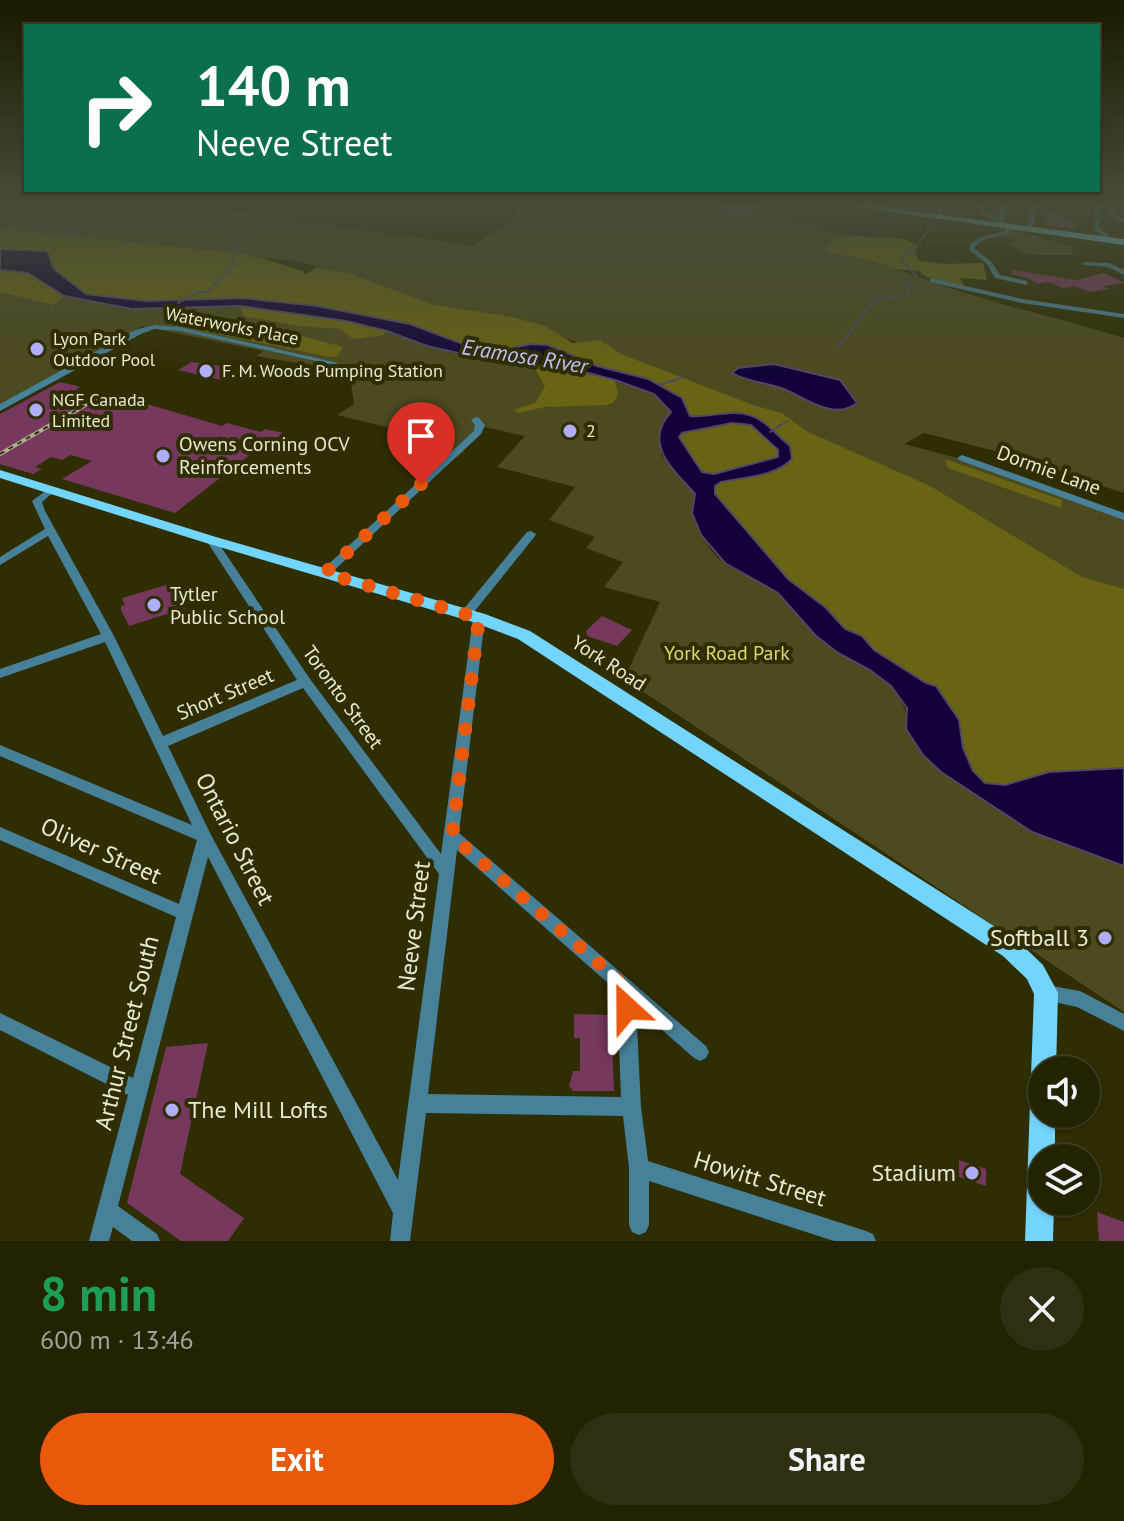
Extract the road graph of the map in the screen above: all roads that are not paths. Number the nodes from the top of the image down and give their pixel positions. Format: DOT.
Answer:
graph roads {
  1 [pos="986,260"];
  2 [pos="1085,264"];
  3 [pos="1124,273"];
  4 [pos="933,280"];
  5 [pos="1024,283"];
  6 [pos="1124,316"];
  7 [pos="334,363"];
  8 [pos="0,408"];
  9 [pos="476,420"];
  10 [pos="962,458"];
  11 [pos="0,474"];
  12 [pos="51,490"];
  13 [pos="1124,517"];
  14 [pos="51,530"];
  15 [pos="531,534"];
  16 [pos="211,540"];
  17 [pos="0,562"];
  18 [pos="325,573"];
  19 [pos="472,616"];
  20 [pos="108,636"];
  21 [pos="0,674"];
  22 [pos="305,682"];
  23 [pos="161,743"];
  24 [pos="0,750"];
  25 [pos="0,833"];
  26 [pos="452,836"];
  27 [pos="205,837"];
  28 [pos="447,873"];
  29 [pos="183,913"];
  30 [pos="626,987"];
  31 [pos="1046,993"];
  32 [pos="0,1021"];
  33 [pos="1124,1023"];
  34 [pos="700,1052"];
  35 [pos="139,1091"];
  36 [pos="418,1103"];
  37 [pos="631,1107"];
  38 [pos="639,1168"];
  39 [pos="108,1211"];
  40 [pos="404,1213"];
  41 [pos="639,1225"];
  42 [pos="99,1241"];
  43 [pos="150,1241"];
  44 [pos="400,1241"];
  45 [pos="866,1241"];
  46 [pos="1039,1241"];
  1 -- 5 [label="street"];
  2 -- 3 [label="street"];
  4 -- 6 [label="street"];
  7 -- 8 [label="street, Waterworks Place"];
  9 -- 18 [label="street"];
  10 -- 13 [label="street, Dormie Lane"];
  11 -- 12 [label="main road, York Road"];
  12 -- 14 [label="street, Ontario Street"];
  12 -- 16 [label="main road, York Road"];
  14 -- 17 [label="street"];
  14 -- 20 [label="street, Ontario Street"];
  15 -- 19 [label="street"];
  16 -- 18 [label="main road, York Road"];
  16 -- 22 [label="street, Toronto Street"];
  18 -- 19 [label="main road, York Road"];
  19 -- 26 [label="street, Neeve Street"];
  19 -- 31 [label="main road, York Road"];
  20 -- 21 [label="street"];
  20 -- 23 [label="street, Ontario Street"];
  22 -- 23 [label="street, Short Street"];
  22 -- 28 [label="street, Toronto Street"];
  23 -- 27 [label="street, Ontario Street"];
  24 -- 27 [label="street"];
  25 -- 29 [label="street, Oliver Street"];
  26 -- 28 [label="street, Neeve Street"];
  26 -- 30 [label="street"];
  27 -- 29 [label="street, Arthur Street South"];
  27 -- 40 [label="street, Ontario Street"];
  28 -- 36 [label="street, Neeve Street"];
  29 -- 35 [label="street, Arthur Street South"];
  30 -- 34 [label="street"];
  30 -- 37 [label="street"];
  31 -- 33 [label="street"];
  31 -- 46 [label="main road"];
  32 -- 35 [label="street"];
  35 -- 39 [label="street, Arthur Street South"];
  36 -- 37 [label="street"];
  36 -- 40 [label="street, Neeve Street"];
  37 -- 38 [label="street"];
  38 -- 41 [label="street"];
  38 -- 45 [label="street, Howitt Street"];
  39 -- 42 [label="street, Arthur Street South"];
  39 -- 43 [label="street"];
  40 -- 44 [label="street, Neeve Street"];
}
